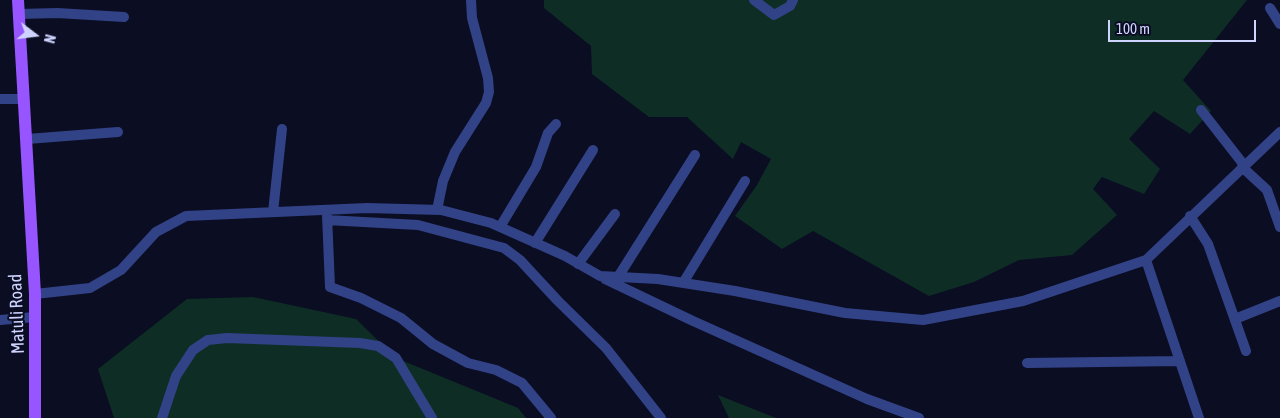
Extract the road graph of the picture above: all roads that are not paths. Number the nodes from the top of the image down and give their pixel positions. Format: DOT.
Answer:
graph roads {
  1 [pos="18,0"];
  2 [pos="471,0"];
  3 [pos="754,0"];
  4 [pos="793,0"];
  5 [pos="1270,8"];
  6 [pos="19,14"];
  7 [pos="124,17"];
  8 [pos="1280,24"];
  9 [pos="0,99"];
  10 [pos="24,99"];
  11 [pos="1201,110"];
  12 [pos="556,124"];
  13 [pos="282,129"];
  14 [pos="118,132"];
  15 [pos="1280,132"];
  16 [pos="27,139"];
  17 [pos="593,150"];
  18 [pos="696,155"];
  19 [pos="1243,166"];
  20 [pos="745,181"];
  21 [pos="327,209"];
  22 [pos="437,210"];
  23 [pos="272,212"];
  24 [pos="615,214"];
  25 [pos="1190,216"];
  26 [pos="327,220"];
  27 [pos="500,227"];
  28 [pos="1280,227"];
  29 [pos="535,243"];
  30 [pos="1146,260"];
  31 [pos="578,264"];
  32 [pos="600,276"];
  33 [pos="618,277"];
  34 [pos="683,283"];
  35 [pos="35,294"];
  36 [pos="1280,301"];
  37 [pos="35,317"];
  38 [pos="1235,318"];
  39 [pos="0,320"];
  40 [pos="1246,351"];
  41 [pos="1180,361"];
  42 [pos="1027,364"];
  43 [pos="35,418"];
  44 [pos="162,418"];
  45 [pos="432,418"];
  46 [pos="551,418"];
  47 [pos="661,418"];
  48 [pos="919,418"];
  49 [pos="1199,418"];
  1 -- 6 [label="main road, Matuli Road"];
  2 -- 22 [label="street"];
  3 -- 4 [label="street"];
  5 -- 8 [label="street"];
  6 -- 7 [label="street"];
  6 -- 10 [label="main road, Matuli Road"];
  9 -- 10 [label="street"];
  10 -- 16 [label="main road, Matuli Road"];
  11 -- 19 [label="street"];
  12 -- 27 [label="street"];
  13 -- 23 [label="street"];
  14 -- 16 [label="street"];
  15 -- 19 [label="street"];
  16 -- 35 [label="main road, Matuli Road"];
  17 -- 29 [label="street"];
  18 -- 33 [label="street"];
  19 -- 25 [label="street"];
  19 -- 28 [label="street"];
  20 -- 34 [label="street"];
  21 -- 22 [label="street"];
  21 -- 23 [label="street"];
  21 -- 26 [label="street"];
  22 -- 27 [label="street"];
  23 -- 35 [label="street"];
  24 -- 31 [label="street"];
  25 -- 30 [label="street"];
  25 -- 38 [label="street"];
  26 -- 46 [label="street"];
  26 -- 47 [label="street"];
  27 -- 29 [label="street"];
  29 -- 31 [label="street"];
  30 -- 34 [label="street"];
  30 -- 41 [label="street"];
  31 -- 32 [label="street"];
  32 -- 33 [label="street"];
  32 -- 48 [label="street"];
  33 -- 34 [label="street"];
  35 -- 37 [label="main road, Matuli Road"];
  36 -- 38 [label="street"];
  37 -- 39 [label="street"];
  37 -- 43 [label="main road, Matuli Road"];
  38 -- 40 [label="street"];
  41 -- 42 [label="street"];
  41 -- 49 [label="street"];
  44 -- 45 [label="street"];
}
